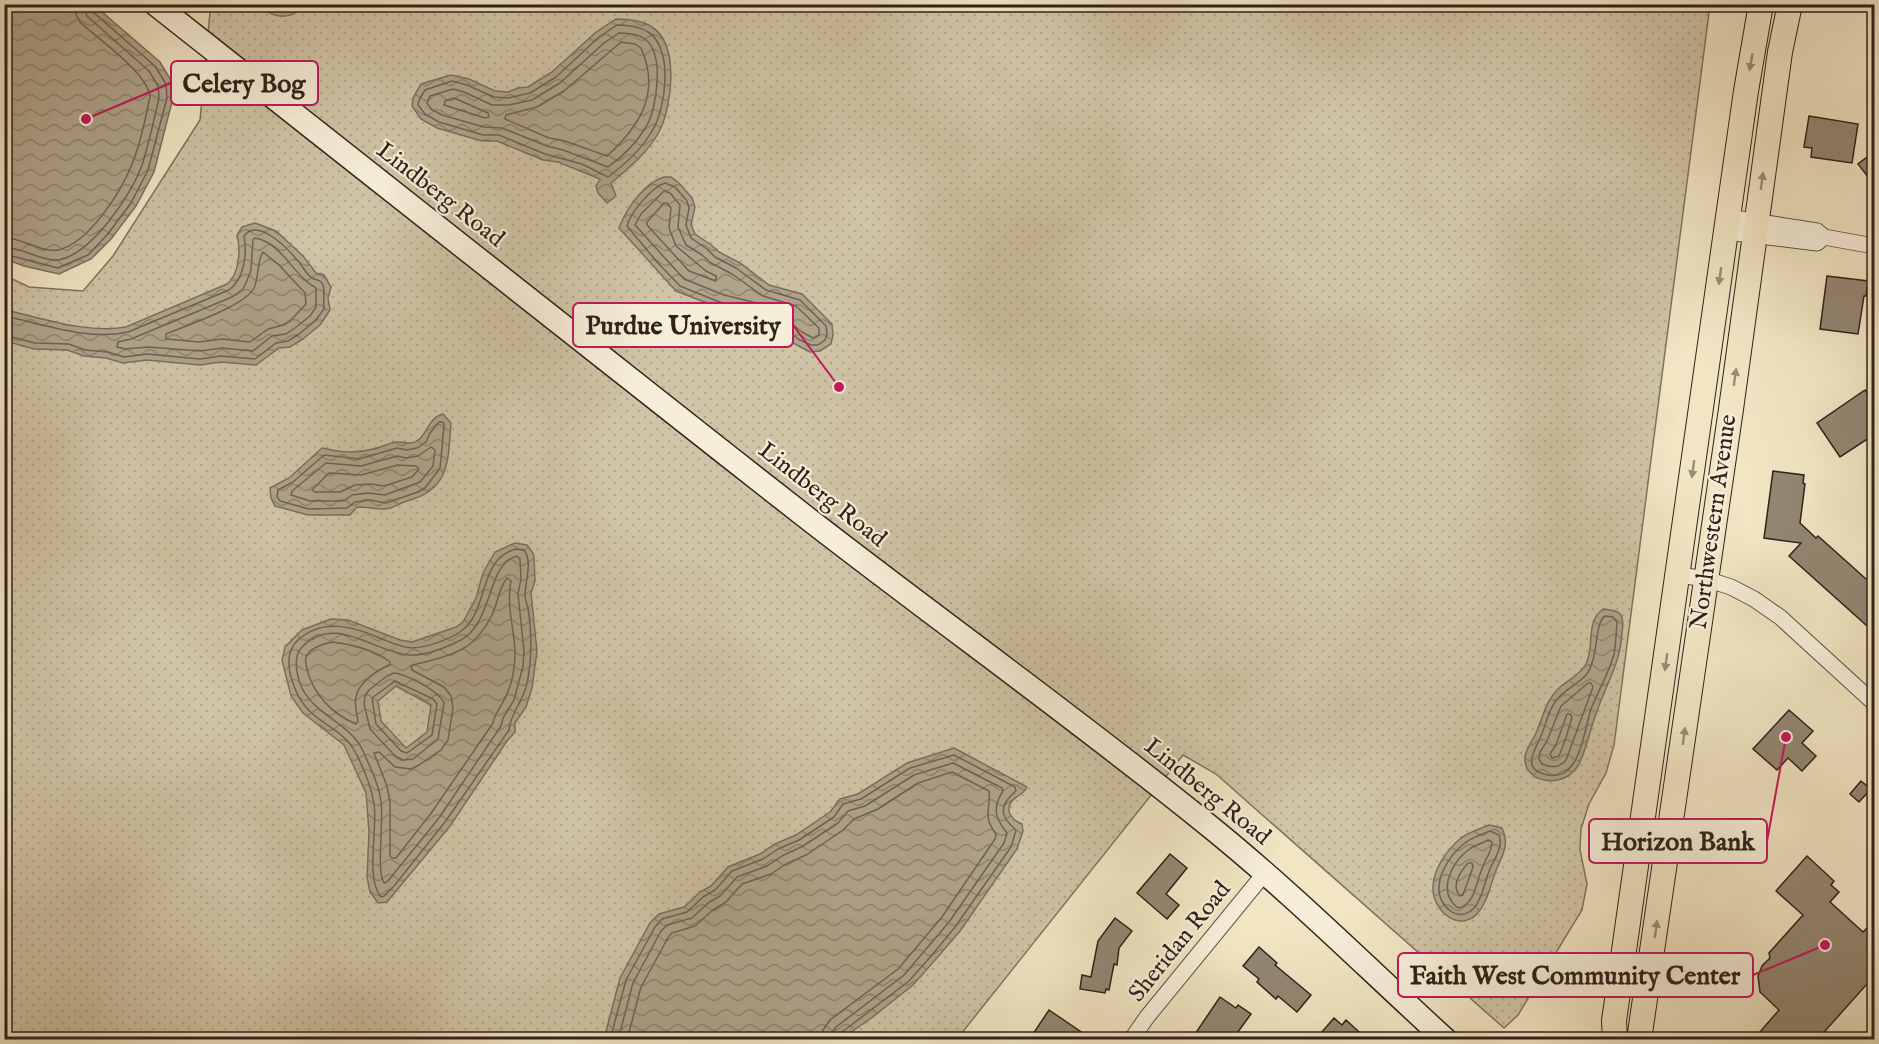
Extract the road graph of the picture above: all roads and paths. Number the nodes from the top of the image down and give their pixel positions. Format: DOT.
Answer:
graph roads {
  1 [pos="155,4"];
  2 [pos="1761,4"];
  3 [pos="1790,4"];
  4 [pos="1727,225"];
  5 [pos="1755,229"];
  6 [pos="1875,246"];
  7 [pos="1679,575"];
  8 [pos="1706,579"];
  9 [pos="1875,703"];
  10 [pos="1264,874"];
  11 [pos="1611,1033"];
  12 [pos="1131,1040"];
  13 [pos="1446,1040"];
  14 [pos="1639,1040"];
  1 -- 10 [label="main road, Lindberg Road"];
  2 -- 4 [label="main road, Northwestern Avenue, one-way"];
  5 -- 3 [label="main road, Northwestern Avenue, one-way"];
  4 -- 5 [label="street"];
  4 -- 7 [label="main road, Northwestern Avenue, one-way"];
  5 -- 6 [label="street"];
  8 -- 5 [label="main road, Northwestern Avenue, one-way"];
  7 -- 8 [label="street"];
  7 -- 11 [label="main road, Northwestern Avenue, one-way"];
  8 -- 9 [label="street"];
  14 -- 8 [label="main road, Northwestern Avenue, one-way"];
  10 -- 12 [label="street, Sheridan Road"];
  10 -- 13 [label="main road, Lindberg Road"];
}
